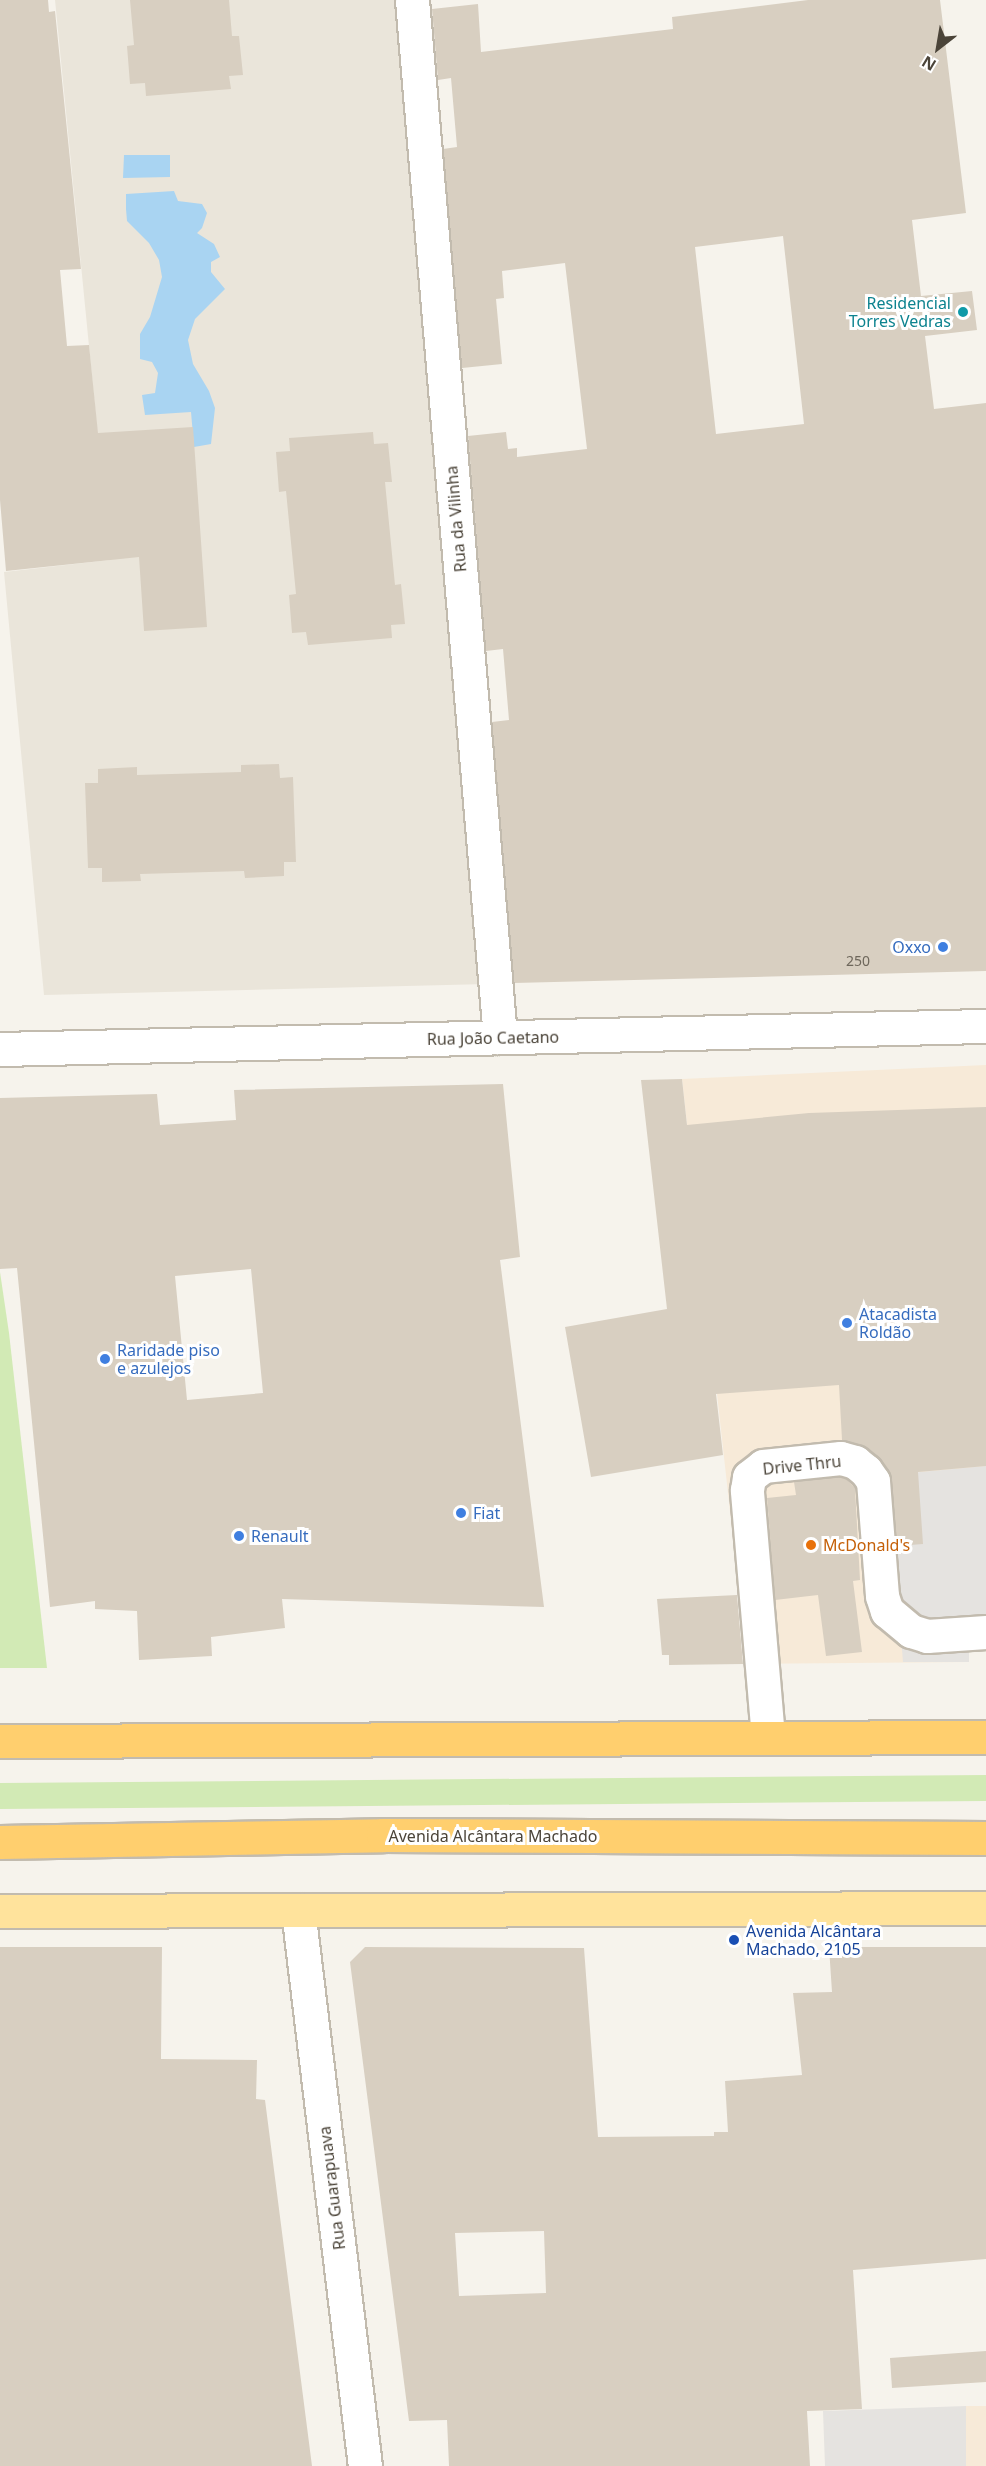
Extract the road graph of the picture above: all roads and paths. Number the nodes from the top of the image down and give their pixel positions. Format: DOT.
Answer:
graph roads {
  1 [pos="412,0"];
  2 [pos="986,1026"];
  3 [pos="500,1037"];
  4 [pos="0,1049"];
  5 [pos="986,1632"];
  6 [pos="768,1737"];
  7 [pos="986,1737"];
  8 [pos="0,1741"];
  9 [pos="986,1838"];
  10 [pos="0,1842"];
  11 [pos="986,1908"];
  12 [pos="297,1910"];
  13 [pos="0,1911"];
  14 [pos="365,2466"];
  1 -- 3 [label="street, Rua da Vilinha"];
  2 -- 3 [label="street, Rua João Caetano"];
  3 -- 4 [label="street, Rua João Caetano"];
  5 -- 6 [label="street, Drive Thru"];
  6 -- 7 [label="highway"];
  6 -- 8 [label="highway"];
  9 -- 10 [label="highway, Avenida Alcântara Machado"];
  11 -- 12 [label="main road"];
  12 -- 13 [label="main road"];
  12 -- 14 [label="street, Rua Guarapuava"];
}
